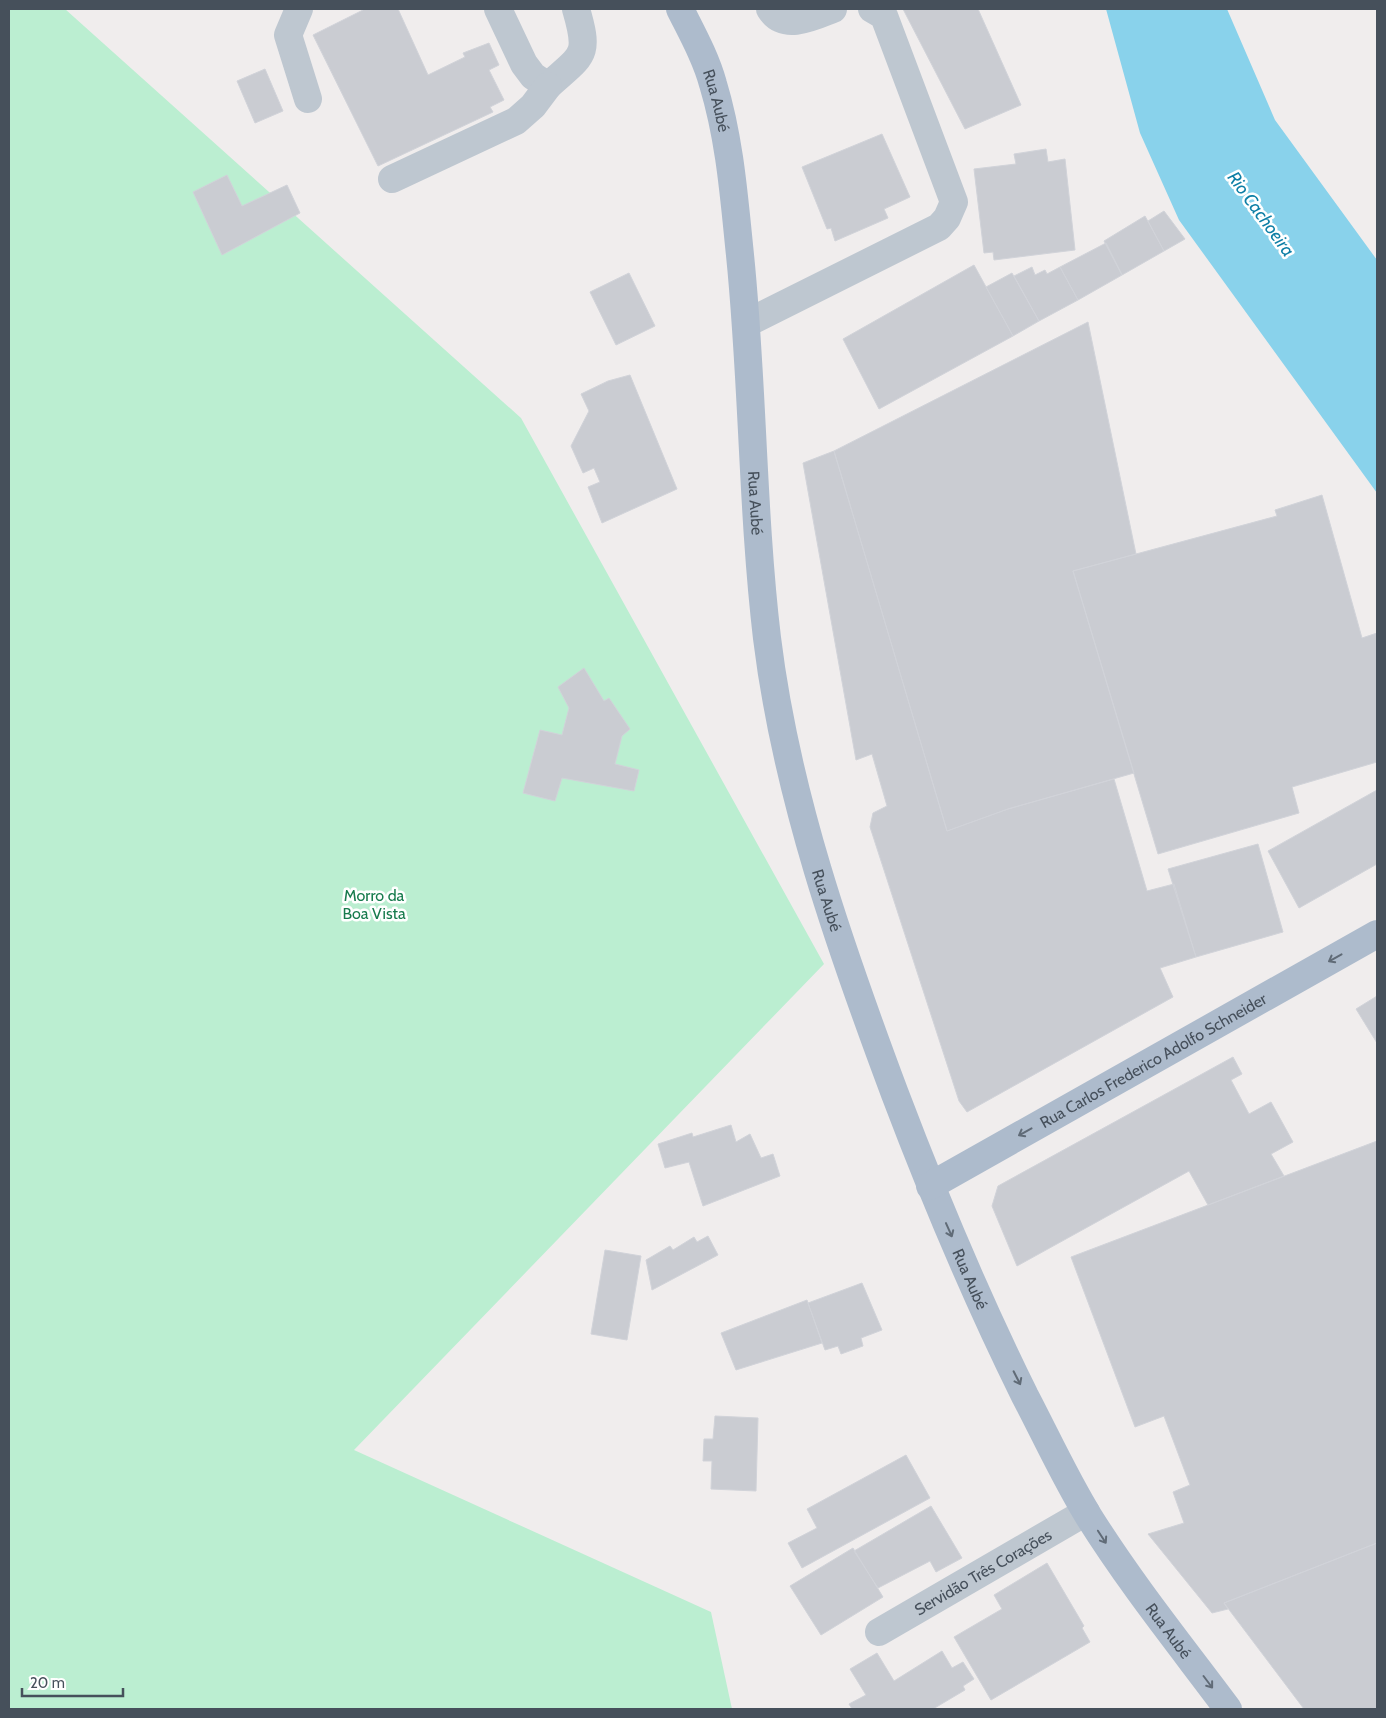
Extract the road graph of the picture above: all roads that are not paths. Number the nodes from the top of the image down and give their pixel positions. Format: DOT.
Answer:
graph roads {
  1 [pos="299,9"];
  2 [pos="498,9"];
  3 [pos="576,9"];
  4 [pos="680,9"];
  5 [pos="770,9"];
  6 [pos="833,9"];
  7 [pos="872,9"];
  8 [pos="548,86"];
  9 [pos="308,99"];
  10 [pos="392,179"];
  11 [pos="747,323"];
  12 [pos="1377,934"];
  13 [pos="930,1186"];
  14 [pos="1086,1512"];
  15 [pos="879,1632"];
  16 [pos="1228,1709"];
  1 -- 9 [label="street"];
  2 -- 8 [label="street"];
  3 -- 8 [label="street"];
  4 -- 11 [label="main road, Rua Aubé"];
  5 -- 6 [label="street"];
  7 -- 11 [label="street"];
  8 -- 10 [label="street"];
  11 -- 13 [label="main road, Rua Aubé"];
  12 -- 13 [label="main road, Rua Carlos Frederico Adolfo Schneider, one-way"];
  13 -- 14 [label="main road, Rua Aubé, one-way"];
  14 -- 15 [label="street, Servidão Três Corações"];
  14 -- 16 [label="main road, Rua Aubé, one-way"];
}
